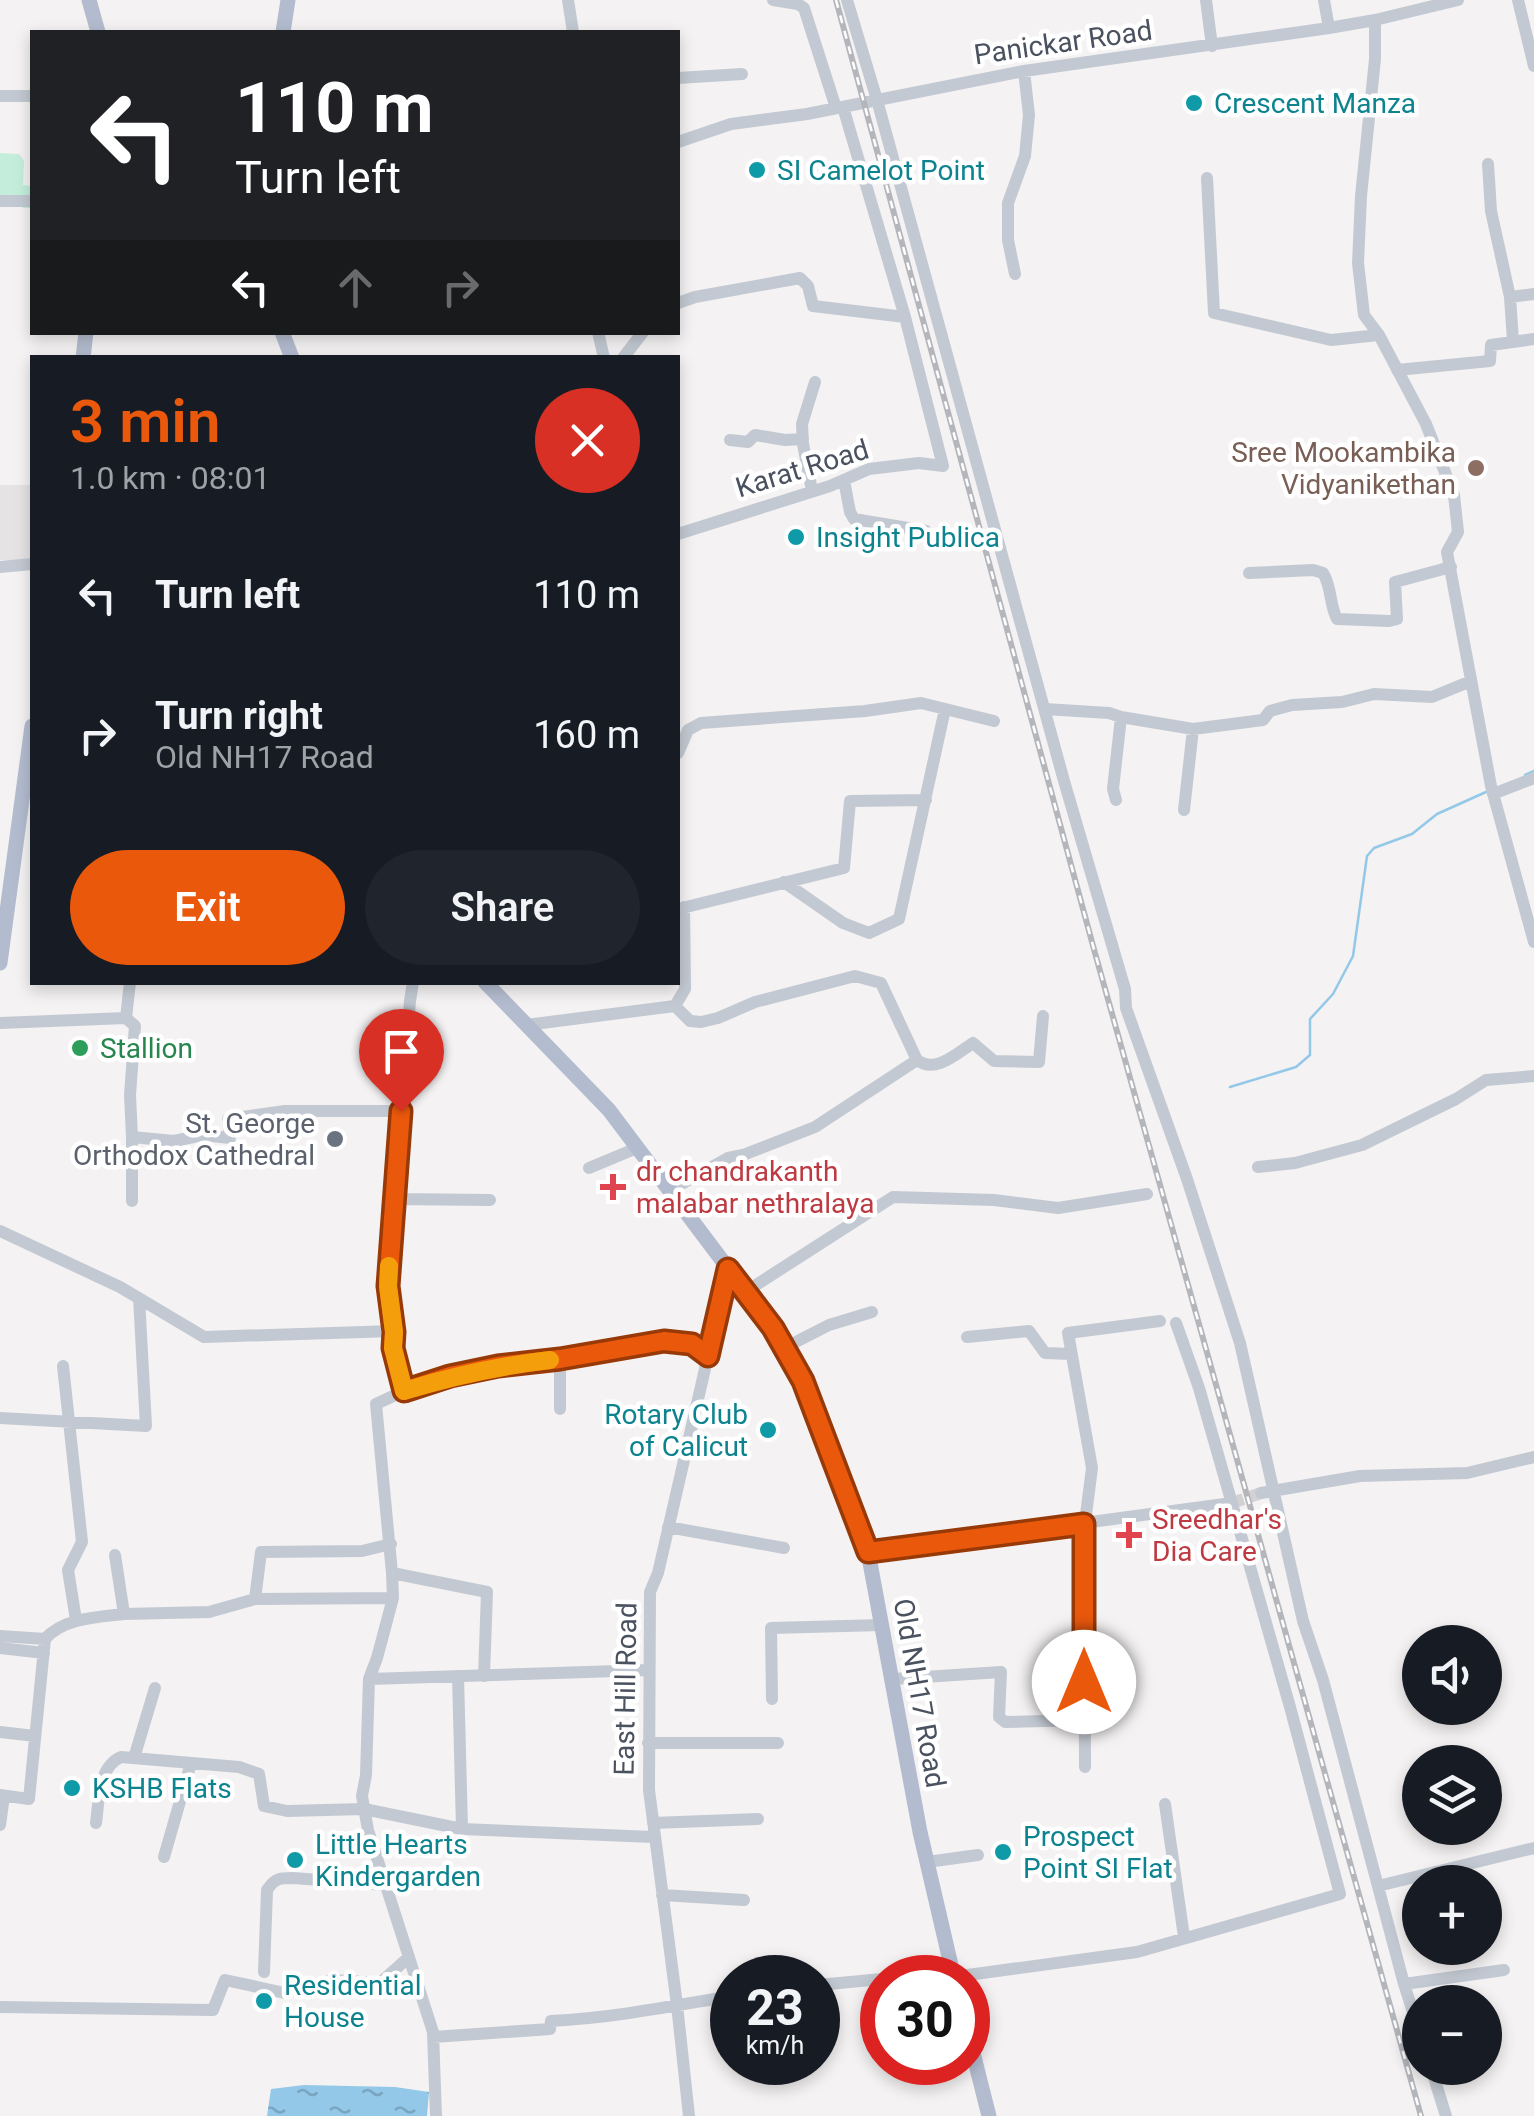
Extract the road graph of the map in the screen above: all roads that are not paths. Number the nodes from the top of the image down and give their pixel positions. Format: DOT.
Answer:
graph roads {
  1 [pos="89,0"];
  2 [pos="288,0"];
  3 [pos="568,0"];
  4 [pos="773,0"];
  5 [pos="847,0"];
  6 [pos="1206,0"];
  7 [pos="1324,0"];
  8 [pos="1458,0"];
  9 [pos="1518,0"];
  10 [pos="1423,5"];
  11 [pos="1374,20"];
  12 [pos="1329,28"];
  13 [pos="97,30"];
  14 [pos="283,30"];
  15 [pos="573,30"];
  16 [pos="1212,46"];
  17 [pos="1534,66"];
  18 [pos="1024,70"];
  19 [pos="742,74"];
  20 [pos="680,78"];
  21 [pos="0,96"];
  22 [pos="30,96"];
  23 [pos="877,100"];
  24 [pos="840,107"];
  25 [pos="680,141"];
  26 [pos="1488,164"];
  27 [pos="1207,178"];
  28 [pos="30,201"];
  29 [pos="0,202"];
  30 [pos="1015,274"];
  31 [pos="1534,294"];
  32 [pos="1510,298"];
  33 [pos="680,302"];
  34 [pos="905,317"];
  35 [pos="1379,336"];
  36 [pos="1534,338"];
  37 [pos="1514,341"];
  38 [pos="1398,370"];
  39 [pos="815,382"];
  40 [pos="803,439"];
  41 [pos="730,440"];
  42 [pos="844,480"];
  43 [pos="812,492"];
  44 [pos="926,532"];
  45 [pos="680,533"];
  46 [pos="30,564"];
  47 [pos="0,567"];
  48 [pos="1451,567"];
  49 [pos="1248,573"];
  50 [pos="1471,681"];
  51 [pos="945,709"];
  52 [pos="1045,709"];
  53 [pos="1122,716"];
  54 [pos="994,721"];
  55 [pos="1192,728"];
  56 [pos="30,739"];
  57 [pos="680,748"];
  58 [pos="1534,778"];
  59 [pos="1493,794"];
  60 [pos="926,800"];
  61 [pos="1116,800"];
  62 [pos="1184,810"];
  63 [pos="19,838"];
  64 [pos="784,882"];
  65 [pos="681,908"];
  66 [pos="1534,942"];
  67 [pos="0,964"];
  68 [pos="130,985"];
  69 [pos="413,985"];
  70 [pos="488,985"];
  71 [pos="675,1006"];
  72 [pos="1043,1016"];
  73 [pos="126,1018"];
  74 [pos="0,1023"];
  75 [pos="526,1025"];
  76 [pos="917,1060"];
  77 [pos="1534,1076"];
  78 [pos="401,1111"];
  79 [pos="132,1137"];
  80 [pos="637,1148"];
  81 [pos="1258,1167"];
  82 [pos="589,1168"];
  83 [pos="669,1191"];
  84 [pos="1147,1194"];
  85 [pos="395,1199"];
  86 [pos="490,1200"];
  87 [pos="132,1201"];
  88 [pos="0,1231"];
  89 [pos="728,1269"];
  90 [pos="746,1292"];
  91 [pos="139,1298"];
  92 [pos="872,1312"];
  93 [pos="1160,1321"];
  94 [pos="1176,1323"];
  95 [pos="394,1332"];
  96 [pos="967,1337"];
  97 [pos="784,1348"];
  98 [pos="1072,1354"];
  99 [pos="708,1356"];
  100 [pos="560,1359"];
  101 [pos="63,1366"];
  102 [pos="404,1391"];
  103 [pos="560,1409"];
  104 [pos="0,1418"];
  105 [pos="68,1422"];
  106 [pos="1534,1457"];
  107 [pos="1267,1493"];
  108 [pos="1232,1503"];
  109 [pos="1084,1524"];
  110 [pos="668,1527"];
  111 [pos="391,1544"];
  112 [pos="784,1548"];
  113 [pos="868,1552"];
  114 [pos="115,1555"];
  115 [pos="392,1573"];
  116 [pos="393,1598"];
  117 [pos="255,1599"];
  118 [pos="124,1614"];
  119 [pos="76,1620"];
  120 [pos="882,1625"];
  121 [pos="0,1636"];
  122 [pos="45,1646"];
  123 [pos="0,1648"];
  124 [pos="648,1670"];
  125 [pos="458,1676"];
  126 [pos="484,1676"];
  127 [pos="893,1678"];
  128 [pos="369,1679"];
  129 [pos="155,1688"];
  130 [pos="772,1699"];
  131 [pos="1085,1720"];
  132 [pos="0,1732"];
  133 [pos="35,1736"];
  134 [pos="648,1743"];
  135 [pos="778,1743"];
  136 [pos="134,1758"];
  137 [pos="191,1763"];
  138 [pos="1085,1767"];
  139 [pos="2,1795"];
  140 [pos="1164,1804"];
  141 [pos="364,1809"];
  142 [pos="758,1819"];
  143 [pos="96,1823"];
  144 [pos="0,1824"];
  145 [pos="462,1830"];
  146 [pos="653,1830"];
  147 [pos="1534,1848"];
  148 [pos="978,1856"];
  149 [pos="164,1857"];
  150 [pos="927,1862"];
  151 [pos="386,1885"];
  152 [pos="1378,1886"];
  153 [pos="662,1895"];
  154 [pos="744,1900"];
  155 [pos="1184,1938"];
  156 [pos="949,1955"];
  157 [pos="409,1957"];
  158 [pos="1504,1970"];
  159 [pos="264,1972"];
  160 [pos="990,1972"];
  161 [pos="1404,1984"];
  162 [pos="710,2000"];
  163 [pos="677,2005"];
  164 [pos="0,2007"];
  165 [pos="433,2037"];
  166 [pos="981,2085"];
  167 [pos="1436,2085"];
  168 [pos="436,2116"];
  169 [pos="688,2116"];
  170 [pos="989,2116"];
  171 [pos="1446,2116"];
  1 -- 13 [label="main road"];
  2 -- 14 [label="main road"];
  3 -- 15 [label="street"];
  4 -- 24 [label="street"];
  5 -- 23 [label="street"];
  6 -- 16 [label="street"];
  7 -- 12 [label="street"];
  8 -- 10 [label="street, Panickar Road"];
  9 -- 17 [label="street"];
  10 -- 11 [label="street, Panickar Road"];
  11 -- 12 [label="street, Panickar Road"];
  11 -- 35 [label="street"];
  12 -- 16 [label="street, Panickar Road"];
  16 -- 18 [label="street, Panickar Road"];
  18 -- 23 [label="street, Panickar Road"];
  18 -- 30 [label="street"];
  19 -- 20 [label="street"];
  21 -- 22 [label="street"];
  23 -- 24 [label="street, Panickar Road"];
  23 -- 52 [label="street"];
  24 -- 25 [label="street, Panickar Road"];
  24 -- 34 [label="street"];
  26 -- 32 [label="street"];
  27 -- 35 [label="street"];
  28 -- 29 [label="street"];
  31 -- 32 [label="street"];
  32 -- 37 [label="street"];
  33 -- 34 [label="street"];
  34 -- 42 [label="street, Karat Road"];
  35 -- 38 [label="street"];
  36 -- 37 [label="street"];
  37 -- 38 [label="street"];
  38 -- 48 [label="street"];
  39 -- 40 [label="street"];
  40 -- 41 [label="street"];
  40 -- 43 [label="street"];
  42 -- 43 [label="street, Karat Road"];
  42 -- 44 [label="street"];
  43 -- 45 [label="street, Karat Road"];
  46 -- 47 [label="street"];
  48 -- 49 [label="street"];
  48 -- 50 [label="street"];
  50 -- 55 [label="street"];
  50 -- 59 [label="street"];
  51 -- 54 [label="street"];
  51 -- 57 [label="street"];
  51 -- 60 [label="street"];
  52 -- 53 [label="street"];
  52 -- 107 [label="street"];
  53 -- 55 [label="street"];
  53 -- 61 [label="street"];
  55 -- 62 [label="street"];
  56 -- 63 [label="main road"];
  58 -- 59 [label="street"];
  59 -- 66 [label="street"];
  60 -- 64 [label="street"];
  60 -- 64 [label="street"];
  63 -- 67 [label="main road"];
  64 -- 65 [label="street"];
  65 -- 71 [label="street"];
  68 -- 73 [label="street"];
  69 -- 78 [label="street"];
  70 -- 75 [label="main road, Old NH17 Road"];
  71 -- 75 [label="street"];
  71 -- 76 [label="street"];
  72 -- 76 [label="street"];
  73 -- 74 [label="street"];
  73 -- 79 [label="street"];
  75 -- 80 [label="main road, Old NH17 Road"];
  76 -- 83 [label="street"];
  77 -- 81 [label="street"];
  78 -- 79 [label="street"];
  78 -- 85 [label="street"];
  79 -- 87 [label="street"];
  80 -- 82 [label="street"];
  80 -- 83 [label="main road, Old NH17 Road"];
  83 -- 89 [label="main road, Old NH17 Road"];
  84 -- 90 [label="street"];
  85 -- 86 [label="street"];
  85 -- 95 [label="street"];
  88 -- 91 [label="street"];
  89 -- 90 [label="main road, Old NH17 Road"];
  89 -- 99 [label="street, East Hill Road"];
  90 -- 97 [label="main road, Old NH17 Road"];
  91 -- 95 [label="street"];
  91 -- 105 [label="street"];
  92 -- 97 [label="street"];
  93 -- 98 [label="street"];
  94 -- 108 [label="street"];
  95 -- 102 [label="street"];
  96 -- 98 [label="street"];
  97 -- 113 [label="main road, Old NH17 Road"];
  98 -- 109 [label="street"];
  99 -- 100 [label="street"];
  99 -- 110 [label="street, East Hill Road"];
  100 -- 102 [label="street"];
  100 -- 103 [label="street"];
  101 -- 105 [label="street"];
  102 -- 111 [label="street"];
  104 -- 105 [label="street"];
  105 -- 119 [label="street"];
  106 -- 107 [label="street"];
  107 -- 152 [label="street"];
  108 -- 109 [label="street"];
  108 -- 155 [label="street"];
  109 -- 113 [label="street"];
  109 -- 131 [label="street"];
  110 -- 112 [label="street"];
  110 -- 124 [label="street, East Hill Road"];
  111 -- 115 [label="street"];
  111 -- 117 [label="street"];
  113 -- 120 [label="main road, Old NH17 Road"];
  114 -- 118 [label="street"];
  115 -- 116 [label="street"];
  115 -- 126 [label="street"];
  116 -- 117 [label="street"];
  116 -- 128 [label="street"];
  117 -- 118 [label="street"];
  118 -- 119 [label="street"];
  119 -- 122 [label="street"];
  120 -- 127 [label="main road, Old NH17 Road"];
  120 -- 130 [label="street"];
  121 -- 122 [label="street"];
  122 -- 123 [label="street"];
  122 -- 133 [label="street"];
  124 -- 126 [label="street"];
  124 -- 134 [label="street, East Hill Road"];
  125 -- 126 [label="street"];
  125 -- 128 [label="street"];
  125 -- 145 [label="street"];
  127 -- 131 [label="street"];
  127 -- 150 [label="main road, Old NH17 Road"];
  128 -- 141 [label="street"];
  129 -- 136 [label="street"];
  131 -- 138 [label="street"];
  132 -- 133 [label="street"];
  133 -- 139 [label="street"];
  134 -- 135 [label="street"];
  134 -- 146 [label="street, East Hill Road"];
  136 -- 137 [label="street"];
  136 -- 143 [label="street"];
  137 -- 141 [label="street"];
  137 -- 149 [label="street"];
  139 -- 144 [label="street"];
  140 -- 155 [label="street"];
  141 -- 145 [label="street"];
  141 -- 151 [label="street"];
  142 -- 146 [label="street"];
  145 -- 146 [label="street"];
  146 -- 153 [label="street, East Hill Road"];
  147 -- 152 [label="street"];
  148 -- 150 [label="street"];
  150 -- 156 [label="main road, Old NH17 Road"];
  151 -- 157 [label="street"];
  151 -- 159 [label="street"];
  152 -- 161 [label="street"];
  153 -- 154 [label="street"];
  153 -- 163 [label="street, East Hill Road"];
  155 -- 160 [label="street"];
  157 -- 164 [label="street"];
  157 -- 165 [label="street"];
  158 -- 161 [label="street"];
  162 -- 163 [label="street"];
  163 -- 165 [label="street"];
  163 -- 169 [label="street, East Hill Road"];
  165 -- 168 [label="street"];
  166 -- 170 [label="main road"];
  167 -- 171 [label="street"];
}
